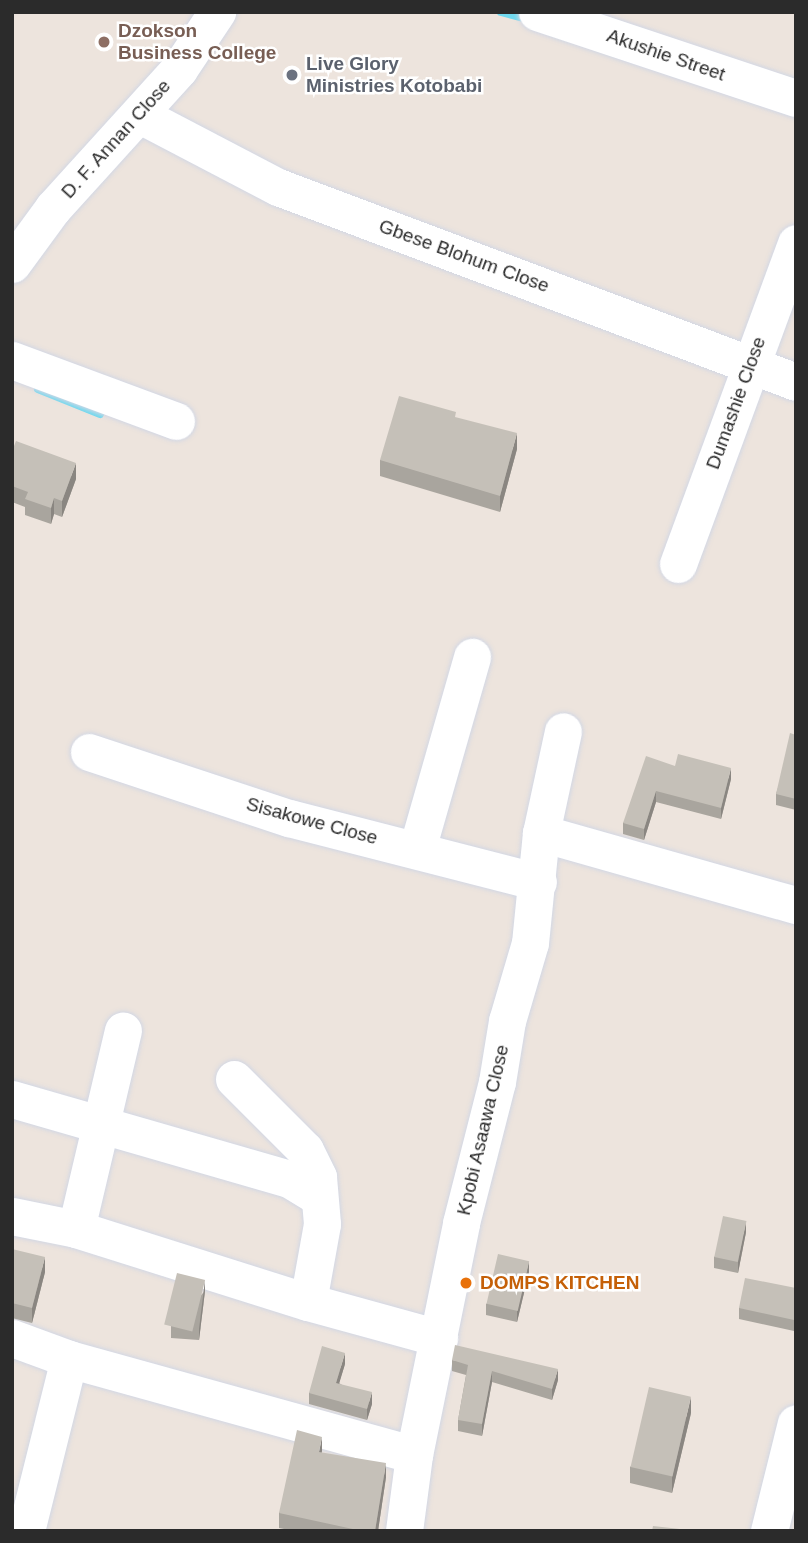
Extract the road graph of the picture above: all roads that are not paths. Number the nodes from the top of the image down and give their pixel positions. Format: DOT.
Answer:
graph roads {
  1 [pos="217,12"];
  2 [pos="537,12"];
  3 [pos="542,13"];
  4 [pos="794,94"];
  5 [pos="140,115"];
  6 [pos="796,243"];
  7 [pos="12,264"];
  8 [pos="12,360"];
  9 [pos="749,363"];
  10 [pos="796,382"];
  11 [pos="176,421"];
  12 [pos="678,564"];
  13 [pos="472,657"];
  14 [pos="563,731"];
  15 [pos="89,752"];
  16 [pos="541,833"];
  17 [pos="417,849"];
  18 [pos="538,882"];
  19 [pos="796,905"];
  20 [pos="123,1030"];
  21 [pos="234,1079"];
  22 [pos="12,1099"];
  23 [pos="100,1124"];
  24 [pos="319,1197"];
  25 [pos="12,1216"];
  26 [pos="76,1229"];
  27 [pos="307,1302"];
  28 [pos="12,1338"];
  29 [pos="439,1338"];
  30 [pos="69,1359"];
  31 [pos="796,1423"];
  32 [pos="414,1455"];
  33 [pos="26,1531"];
  34 [pos="404,1531"];
  35 [pos="770,1531"];
  1 -- 5 [label="street, D. F. Annan Close"];
  2 -- 3 [label="street, Akushie Street"];
  3 -- 4 [label="street, Akushie Street"];
  5 -- 7 [label="street, D. F. Annan Close"];
  5 -- 9 [label="street, Gbese Blohum Close"];
  6 -- 9 [label="street, Dumashie Close"];
  8 -- 11 [label="street"];
  9 -- 10 [label="street, Gbese Blohum Close"];
  9 -- 12 [label="street, Dumashie Close"];
  13 -- 17 [label="street"];
  14 -- 16 [label="street, Kpobi Asaawa Close"];
  15 -- 17 [label="street, Sisakowe Close"];
  16 -- 18 [label="street, Kpobi Asaawa Close"];
  16 -- 19 [label="street"];
  17 -- 18 [label="street, Sisakowe Close"];
  18 -- 29 [label="street, Kpobi Asaawa Close"];
  20 -- 23 [label="street"];
  21 -- 24 [label="street"];
  22 -- 23 [label="street"];
  23 -- 24 [label="street"];
  23 -- 26 [label="street"];
  24 -- 27 [label="street"];
  25 -- 26 [label="street"];
  26 -- 27 [label="street"];
  27 -- 29 [label="street"];
  28 -- 30 [label="street"];
  29 -- 32 [label="street, Kpobi Asaawa Close"];
  30 -- 32 [label="street"];
  30 -- 33 [label="street"];
  31 -- 35 [label="street"];
  32 -- 34 [label="street, Kpobi Asaawa Close"];
}
